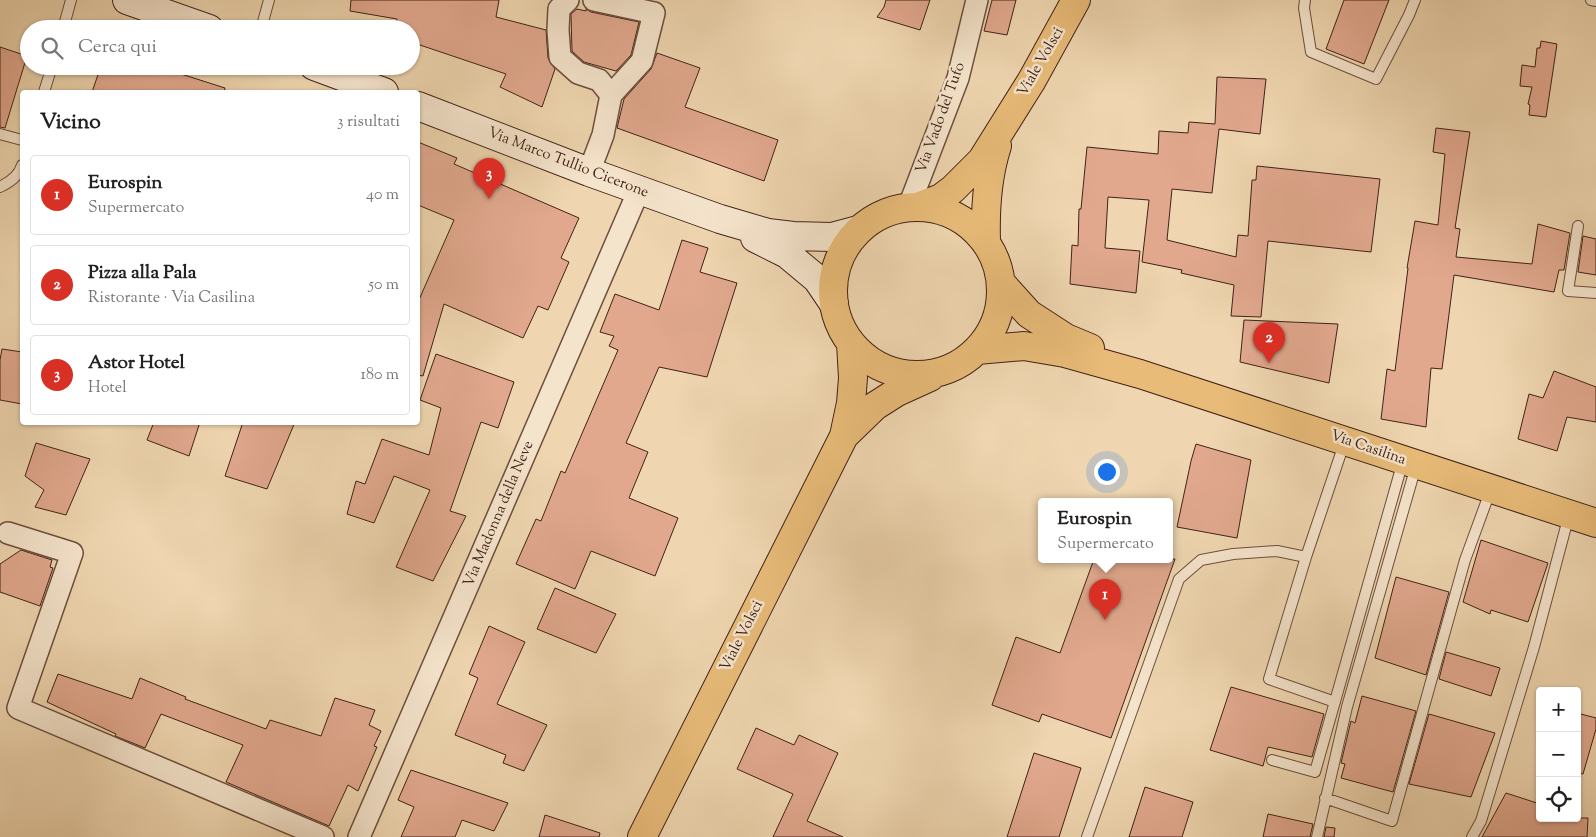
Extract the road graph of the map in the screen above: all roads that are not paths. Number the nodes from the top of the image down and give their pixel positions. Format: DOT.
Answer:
graph roads {
  1 [pos="71,0"];
  2 [pos="127,0"];
  3 [pos="270,0"];
  4 [pos="568,0"];
  5 [pos="600,0"];
  6 [pos="977,0"];
  7 [pos="1076,0"];
  8 [pos="1305,0"];
  9 [pos="1415,0"];
  10 [pos="1591,0"];
  11 [pos="1596,1"];
  12 [pos="65,20"];
  13 [pos="184,20"];
  14 [pos="264,20"];
  15 [pos="49,75"];
  16 [pos="331,75"];
  17 [pos="45,90"];
  18 [pos="376,90"];
  19 [pos="611,95"];
  20 [pos="420,107"];
  21 [pos="1005,123"];
  22 [pos="0,134"];
  23 [pos="20,139"];
  24 [pos="20,172"];
  25 [pos="589,172"];
  26 [pos="0,187"];
  27 [pos="639,190"];
  28 [pos="913,207"];
  29 [pos="720,220"];
  30 [pos="1578,226"];
  31 [pos="858,230"];
  32 [pos="986,241"];
  33 [pos="1002,284"];
  34 [pos="1596,293"];
  35 [pos="834,304"];
  36 [pos="851,342"];
  37 [pos="977,350"];
  38 [pos="942,371"];
  39 [pos="1140,374"];
  40 [pos="844,436"];
  41 [pos="1345,440"];
  42 [pos="1410,462"];
  43 [pos="1491,489"];
  44 [pos="1570,514"];
  45 [pos="1596,523"];
  46 [pos="8,533"];
  47 [pos="1306,558"];
  48 [pos="1335,702"];
  49 [pos="1272,760"];
  50 [pos="1325,798"];
  51 [pos="323,837"];
  52 [pos="359,837"];
  53 [pos="642,837"];
  54 [pos="1087,837"];
  55 [pos="1317,837"];
  56 [pos="1472,837"];
  1 -- 12 [label="lane"];
  2 -- 13 [label="main road"];
  3 -- 14 [label="lane"];
  4 -- 19 [label="street"];
  5 -- 19 [label="street"];
  6 -- 28 [label="street, Via Vado del Tufo"];
  7 -- 21 [label="main road, Viale Volsci"];
  8 -- 9 [label="lane"];
  10 -- 11 [label="lane"];
  15 -- 17 [label="lane"];
  16 -- 18 [label="main road"];
  19 -- 25 [label="street"];
  20 -- 25 [label="main road, Via Marco Tullio Cicerone"];
  21 -- 28 [label="main road, Viale Volsci"];
  21 -- 32 [label="main road, Viale Volsci"];
  22 -- 23 [label="lane"];
  24 -- 26 [label="lane"];
  25 -- 27 [label="main road, Via Marco Tullio Cicerone"];
  27 -- 29 [label="main road, Via Marco Tullio Cicerone"];
  27 -- 52 [label="street, Via Madonna della Neve"];
  28 -- 31 [label="main road"];
  28 -- 32 [label="main road"];
  29 -- 31 [label="main road, Via Marco Tullio Cicerone"];
  29 -- 35 [label="main road, Via Marco Tullio Cicerone"];
  30 -- 34 [label="lane"];
  31 -- 35 [label="main road"];
  32 -- 33 [label="main road"];
  33 -- 37 [label="main road"];
  33 -- 39 [label="main road, Via Casilina"];
  35 -- 36 [label="main road"];
  36 -- 38 [label="main road"];
  36 -- 40 [label="main road, Viale Volsci"];
  37 -- 38 [label="main road"];
  37 -- 39 [label="main road, Via Casilina"];
  38 -- 40 [label="main road, Viale Volsci"];
  39 -- 41 [label="main road, Via Casilina"];
  40 -- 53 [label="main road, Viale Volsci"];
  41 -- 42 [label="main road, Via Casilina"];
  41 -- 47 [label="lane"];
  42 -- 43 [label="main road, Via Casilina"];
  42 -- 48 [label="lane"];
  42 -- 50 [label="lane"];
  43 -- 44 [label="main road, Via Casilina"];
  43 -- 50 [label="lane"];
  44 -- 45 [label="main road, Via Casilina"];
  44 -- 56 [label="lane"];
  46 -- 51 [label="street"];
  47 -- 48 [label="lane"];
  47 -- 54 [label="lane"];
  48 -- 49 [label="lane"];
  50 -- 55 [label="lane"];
}
